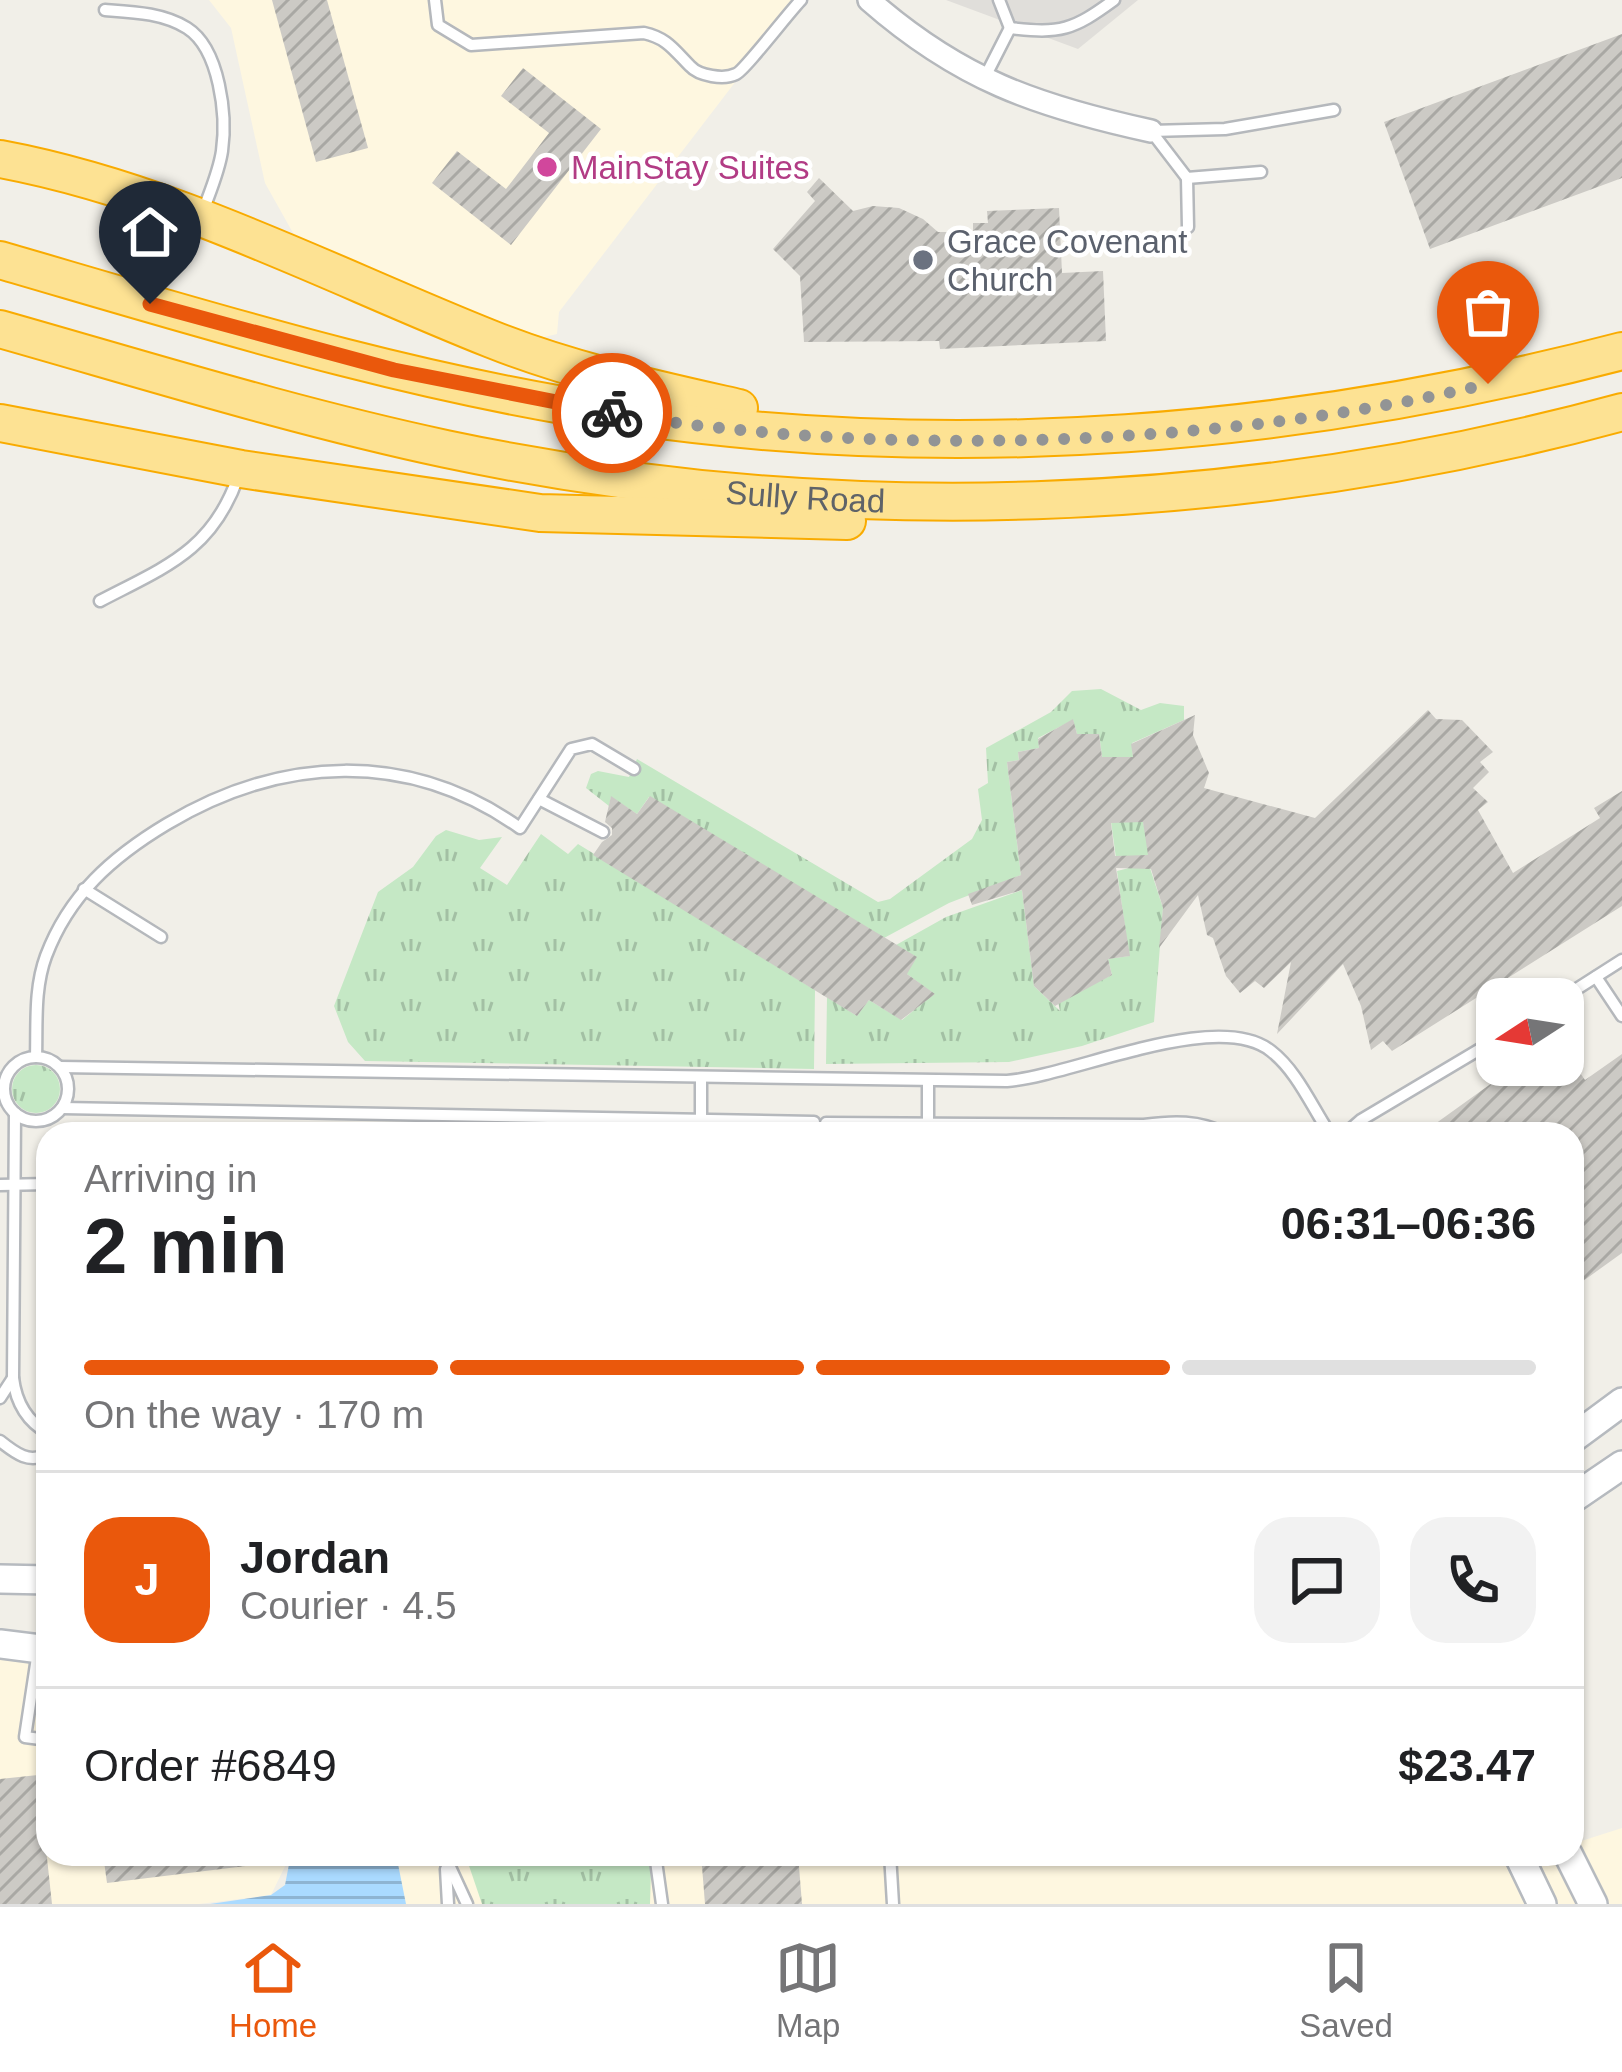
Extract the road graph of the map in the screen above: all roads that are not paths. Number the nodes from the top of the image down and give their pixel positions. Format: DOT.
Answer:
graph roads {
  1 [pos="435,0"];
  2 [pos="801,0"];
  3 [pos="869,0"];
  4 [pos="999,0"];
  5 [pos="1114,0"];
  6 [pos="105,10"];
  7 [pos="1010,28"];
  8 [pos="984,79"];
  9 [pos="1334,110"];
  10 [pos="1151,131"];
  11 [pos="0,142"];
  12 [pos="0,159"];
  13 [pos="54,169"];
  14 [pos="1262,172"];
  15 [pos="1186,178"];
  16 [pos="201,218"];
  17 [pos="1188,227"];
  18 [pos="0,260"];
  19 [pos="0,328"];
  20 [pos="1622,351"];
  21 [pos="1622,412"];
  22 [pos="0,423"];
  23 [pos="1004,440"];
  24 [pos="241,469"];
  25 [pos="1102,498"];
  26 [pos="100,601"];
  27 [pos="634,769"];
  28 [pos="539,799"];
  29 [pos="603,832"];
  30 [pos="84,889"];
  31 [pos="161,937"];
  32 [pos="1622,960"];
  33 [pos="1596,977"];
  34 [pos="1584,985"];
  35 [pos="1622,1016"];
  36 [pos="1476,1052"];
  37 [pos="36,1057"];
  38 [pos="60,1067"];
  39 [pos="701,1078"];
  40 [pos="928,1081"];
  41 [pos="62,1108"];
  42 [pos="14,1113"];
  43 [pos="49,1118"];
  44 [pos="701,1120"];
  45 [pos="49,1122"];
  46 [pos="780,1122"];
  47 [pos="928,1122"];
  48 [pos="1322,1122"];
  49 [pos="1362,1122"];
  50 [pos="36,1184"];
  51 [pos="0,1185"];
  52 [pos="14,1185"];
  53 [pos="13,1378"];
  54 [pos="0,1397"];
  55 [pos="1622,1402"];
  56 [pos="36,1421"];
  57 [pos="1584,1430"];
  58 [pos="0,1441"];
  59 [pos="36,1458"];
  60 [pos="1622,1465"];
  61 [pos="1584,1491"];
  62 [pos="0,1579"];
  63 [pos="36,1580"];
  64 [pos="0,1644"];
  65 [pos="36,1648"];
  66 [pos="36,1683"];
  67 [pos="36,1738"];
  68 [pos="446,1866"];
  69 [pos="450,1866"];
  70 [pos="657,1866"];
  71 [pos="891,1866"];
  72 [pos="1523,1866"];
  73 [pos="1574,1866"];
  74 [pos="448,1904"];
  75 [pos="467,1904"];
  76 [pos="662,1904"];
  77 [pos="893,1904"];
  78 [pos="1543,1904"];
  79 [pos="1593,1904"];
  1 -- 2 [label="lane"];
  3 -- 8 [label="street"];
  4 -- 7 [label="lane"];
  5 -- 7 [label="lane"];
  6 -- 16 [label="lane"];
  7 -- 8 [label="lane"];
  8 -- 10 [label="street"];
  9 -- 10 [label="lane"];
  10 -- 15 [label="lane"];
  11 -- 13 [label="highway"];
  12 -- 13 [label="highway"];
  13 -- 16 [label="highway"];
  14 -- 15 [label="lane"];
  15 -- 17 [label="lane"];
  16 -- 23 [label="highway"];
  18 -- 23 [label="highway, Sully Road"];
  19 -- 25 [label="highway, Sully Road"];
  20 -- 23 [label="highway, Sully Road"];
  21 -- 25 [label="highway, Sully Road"];
  22 -- 24 [label="highway"];
  24 -- 25 [label="highway"];
  24 -- 26 [label="lane"];
  27 -- 28 [label="lane"];
  28 -- 29 [label="lane"];
  28 -- 30 [label="lane"];
  30 -- 31 [label="lane"];
  30 -- 37 [label="lane"];
  32 -- 33 [label="lane"];
  33 -- 34 [label="lane"];
  33 -- 35 [label="lane"];
  36 -- 49 [label="lane"];
  37 -- 38 [label="lane"];
  37 -- 42 [label="lane"];
  38 -- 39 [label="lane"];
  38 -- 41 [label="lane"];
  39 -- 40 [label="lane"];
  39 -- 44 [label="lane"];
  40 -- 47 [label="lane"];
  40 -- 48 [label="lane"];
  41 -- 43 [label="lane"];
  41 -- 44 [label="lane"];
  42 -- 43 [label="lane"];
  42 -- 52 [label="lane"];
  43 -- 45 [label="lane"];
  44 -- 46 [label="lane"];
  50 -- 52 [label="lane"];
  51 -- 52 [label="lane"];
  52 -- 53 [label="lane"];
  53 -- 54 [label="lane"];
  53 -- 56 [label="lane"];
  55 -- 57 [label="street"];
  58 -- 59 [label="lane"];
  60 -- 61 [label="street"];
  62 -- 63 [label="street"];
  64 -- 65 [label="street"];
  66 -- 67 [label="lane"];
  68 -- 74 [label="lane"];
  69 -- 75 [label="lane"];
  70 -- 76 [label="lane"];
  71 -- 77 [label="lane"];
  72 -- 78 [label="street"];
  73 -- 79 [label="street"];
}
